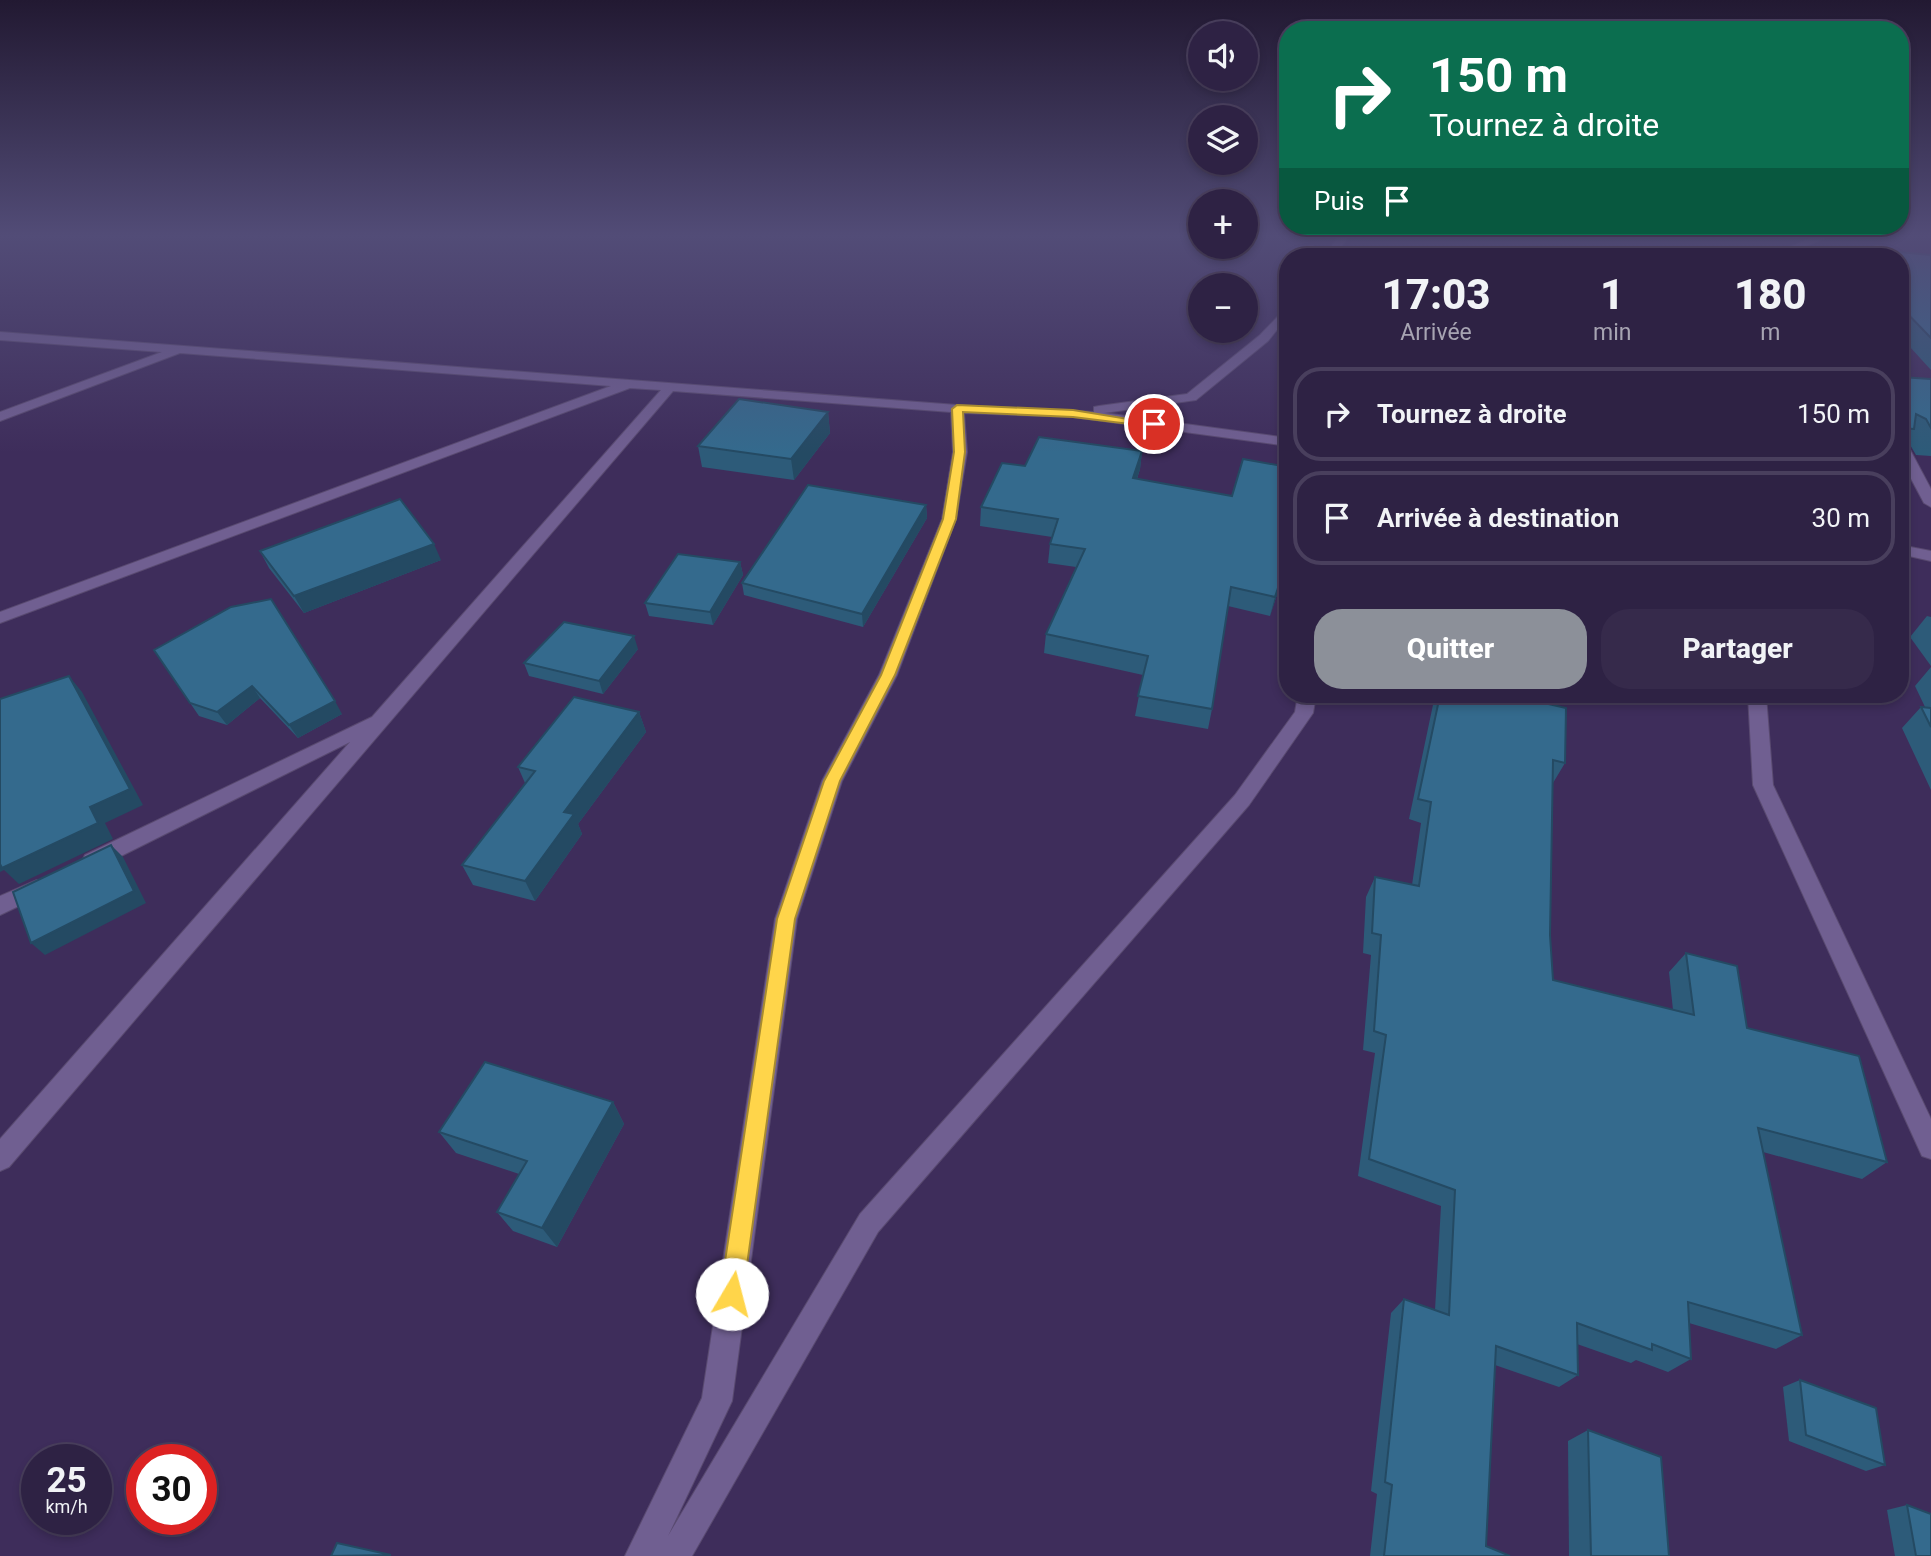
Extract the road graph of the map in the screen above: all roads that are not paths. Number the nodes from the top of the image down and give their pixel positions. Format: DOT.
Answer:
graph roads {
  1 [pos="1279,320"];
  2 [pos="0,336"];
  3 [pos="182,349"];
  4 [pos="635,382"];
  5 [pos="672,385"];
  6 [pos="957,409"];
  7 [pos="1073,413"];
  8 [pos="0,417"];
  9 [pos="1279,441"];
  10 [pos="1909,461"];
  11 [pos="1931,503"];
  12 [pos="1909,551"];
  13 [pos="1931,556"];
  14 [pos="0,618"];
  15 [pos="1306,703"];
  16 [pos="1758,703"];
  17 [pos="382,719"];
  18 [pos="74,870"];
  19 [pos="49,882"];
  20 [pos="0,906"];
  21 [pos="1931,1147"];
  22 [pos="0,1158"];
  23 [pos="641,1556"];
  24 [pos="674,1556"];
  1 -- 7 [label="street"];
  2 -- 3 [label="street"];
  3 -- 4 [label="street"];
  3 -- 8 [label="street"];
  4 -- 5 [label="street"];
  4 -- 14 [label="street"];
  5 -- 6 [label="street"];
  5 -- 17 [label="street"];
  6 -- 7 [label="street"];
  6 -- 23 [label="street"];
  7 -- 9 [label="street"];
  10 -- 11 [label="street"];
  12 -- 13 [label="street"];
  15 -- 24 [label="street"];
  16 -- 21 [label="street"];
  17 -- 18 [label="street"];
  17 -- 22 [label="street"];
  19 -- 20 [label="street"];
}
